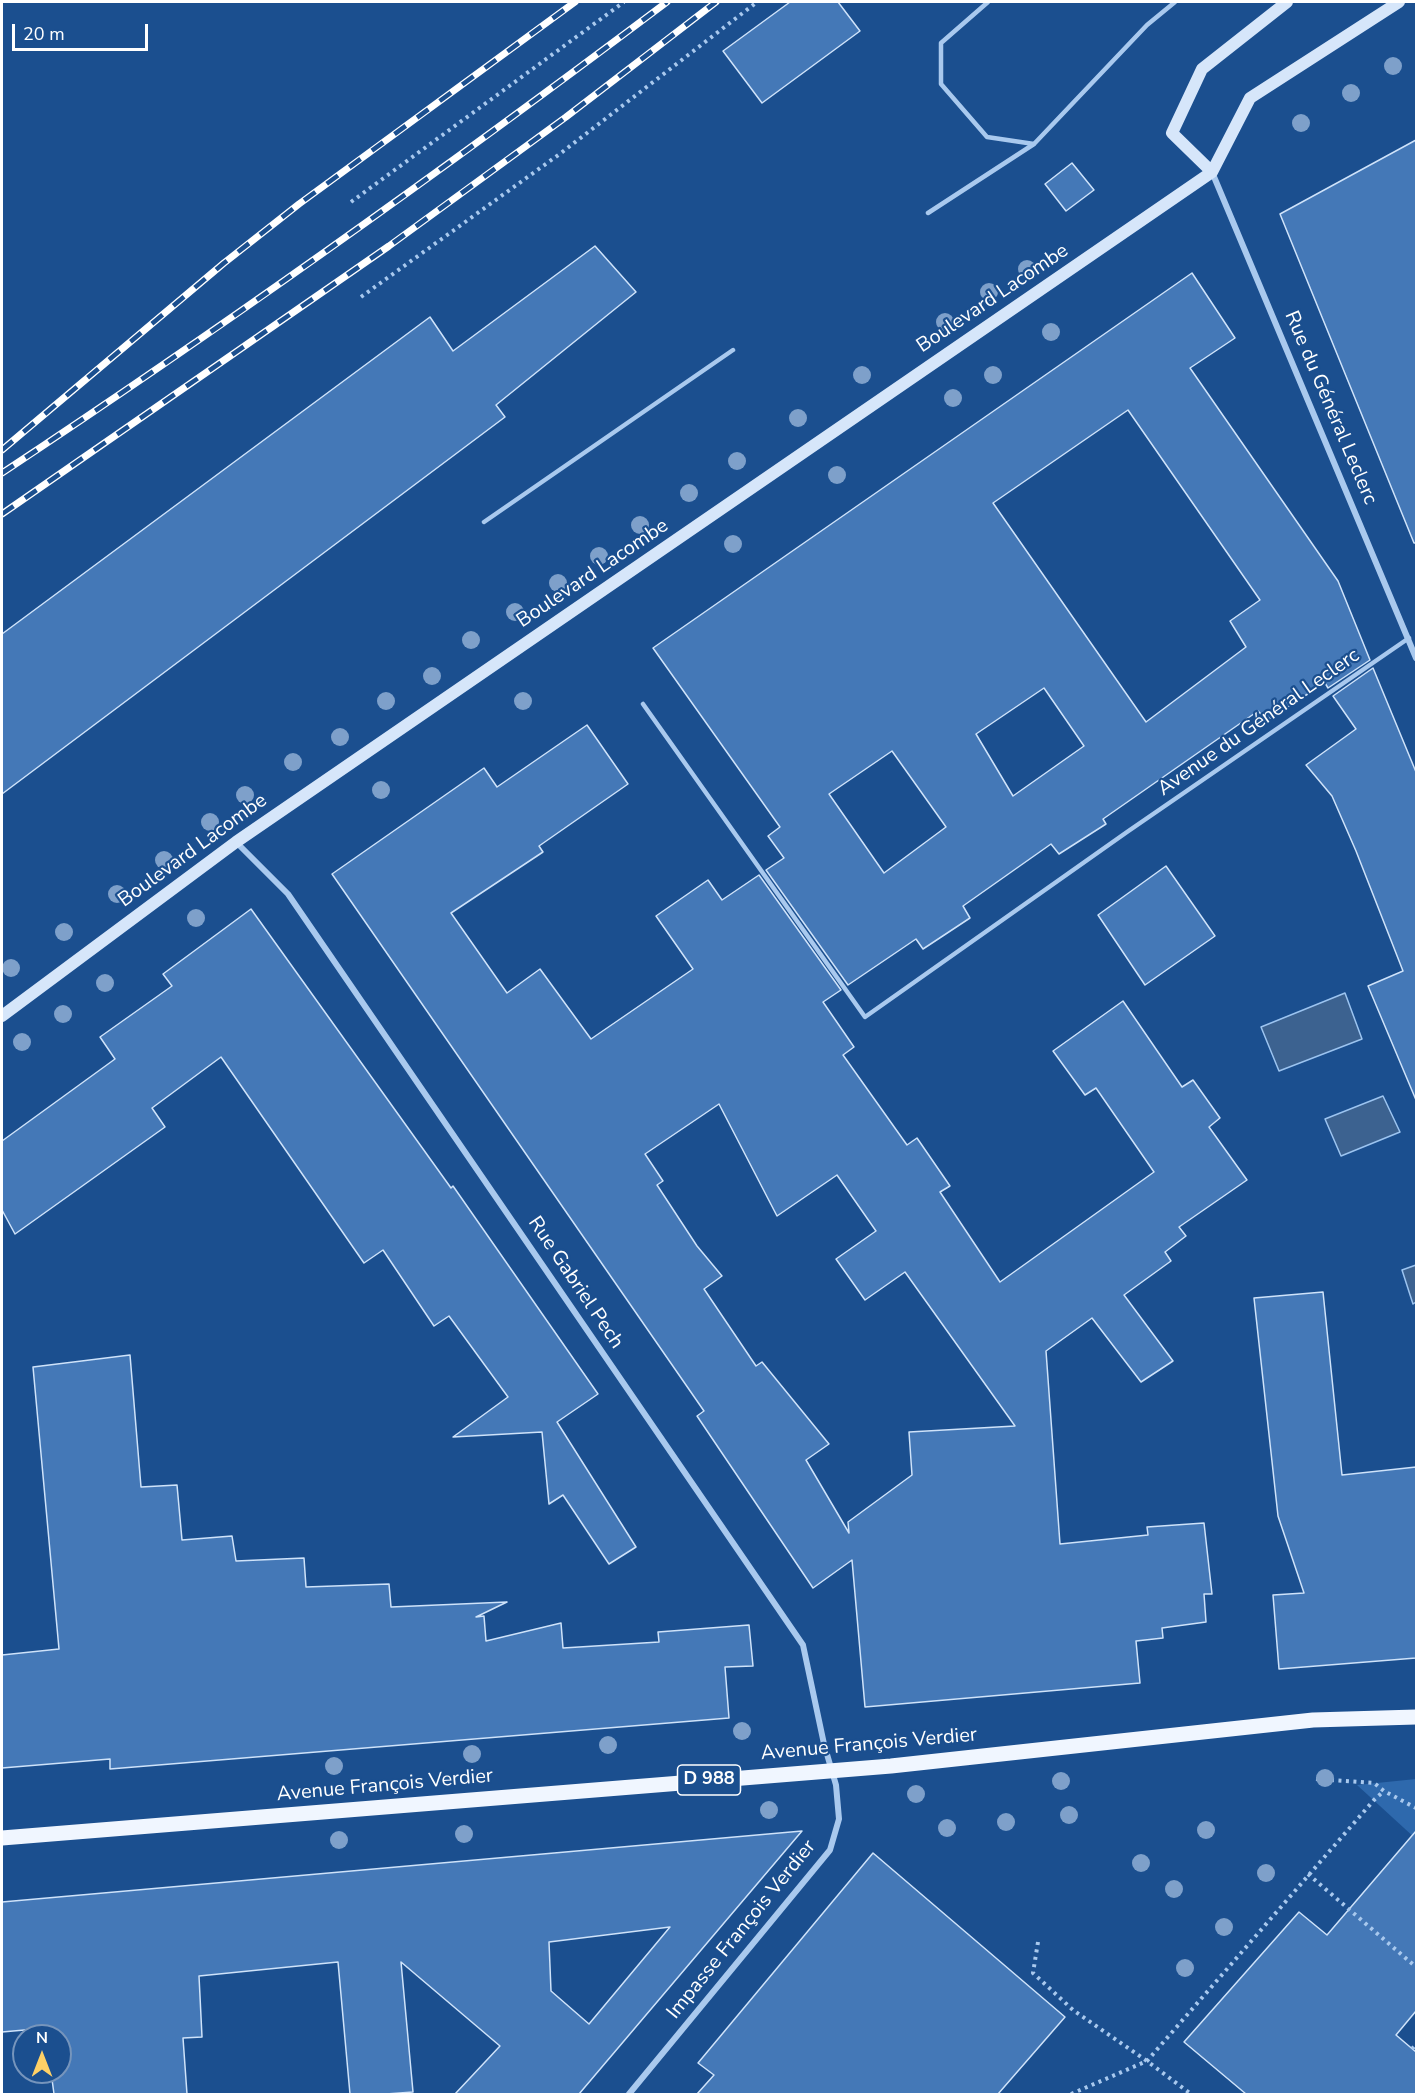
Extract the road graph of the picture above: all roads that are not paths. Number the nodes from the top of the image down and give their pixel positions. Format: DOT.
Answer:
graph roads {
  1 [pos="988,2"];
  2 [pos="1175,2"];
  3 [pos="1287,2"];
  4 [pos="1399,2"];
  5 [pos="1034,144"];
  6 [pos="1212,172"];
  7 [pos="928,213"];
  8 [pos="733,351"];
  9 [pos="484,522"];
  10 [pos="1409,638"];
  11 [pos="1416,658"];
  12 [pos="643,704"];
  13 [pos="236,842"];
  14 [pos="2,1016"];
  15 [pos="1416,1717"];
  16 [pos="831,1770"];
  17 [pos="2,1838"];
  18 [pos="629,2094"];
  1 -- 5 [label="lane"];
  2 -- 5 [label="lane"];
  3 -- 6 [label="main road"];
  4 -- 6 [label="main road"];
  5 -- 7 [label="lane"];
  6 -- 10 [label="street, Rue du Général Leclerc"];
  6 -- 13 [label="main road, Boulevard Lacombe"];
  8 -- 9 [label="lane"];
  10 -- 11 [label="street, Rue du Général Leclerc"];
  10 -- 12 [label="lane, Avenue du Général Leclerc"];
  13 -- 14 [label="main road, Boulevard Lacombe"];
  13 -- 16 [label="street, Rue Gabriel Pech"];
  15 -- 16 [label="main road, Avenue François Verdier / D 988"];
  16 -- 17 [label="main road, Avenue François Verdier / D 988"];
  16 -- 18 [label="street, Impasse François Verdier"];
}
